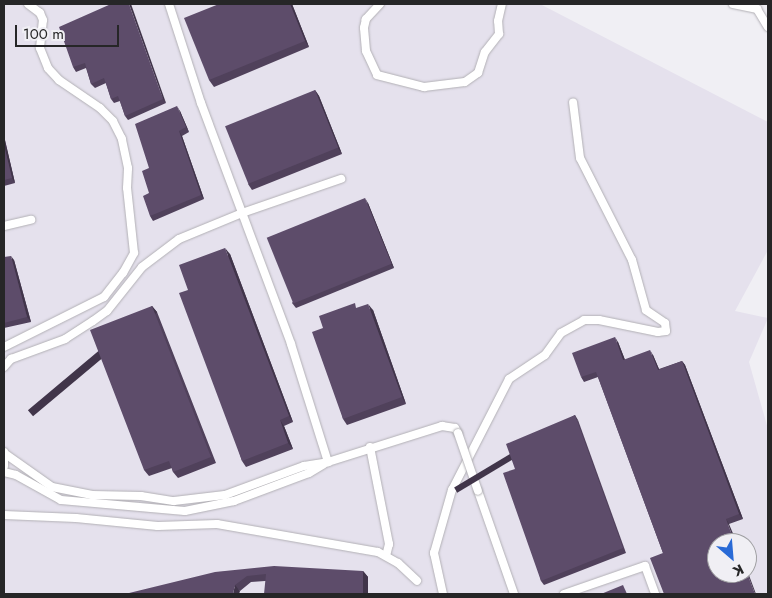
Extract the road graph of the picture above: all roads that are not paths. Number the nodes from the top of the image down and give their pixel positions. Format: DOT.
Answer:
graph roads {
  1 [pos="28,4"];
  2 [pos="169,4"];
  3 [pos="380,4"];
  4 [pos="502,4"];
  5 [pos="733,4"];
  6 [pos="768,27"];
  7 [pos="573,102"];
  8 [pos="341,179"];
  9 [pos="242,213"];
  10 [pos="31,220"];
  11 [pos="4,226"];
  12 [pos="4,347"];
  13 [pos="4,367"];
  14 [pos="370,448"];
  15 [pos="4,452"];
  16 [pos="328,462"];
  17 [pos="4,466"];
  18 [pos="4,472"];
  19 [pos="4,515"];
  20 [pos="386,556"];
  21 [pos="417,581"];
  22 [pos="443,594"];
  23 [pos="514,594"];
  24 [pos="564,594"];
  25 [pos="655,594"];
  1 -- 12 [label="street"];
  2 -- 9 [label="street"];
  3 -- 4 [label="street"];
  5 -- 6 [label="street"];
  7 -- 22 [label="street"];
  8 -- 9 [label="street"];
  9 -- 13 [label="street"];
  9 -- 16 [label="street"];
  10 -- 11 [label="street"];
  14 -- 16 [label="street"];
  14 -- 20 [label="street"];
  14 -- 23 [label="street, bridge"];
  15 -- 16 [label="street"];
  15 -- 17 [label="street"];
  16 -- 18 [label="street"];
  19 -- 20 [label="street"];
  20 -- 21 [label="street"];
  24 -- 25 [label="street"];
}
